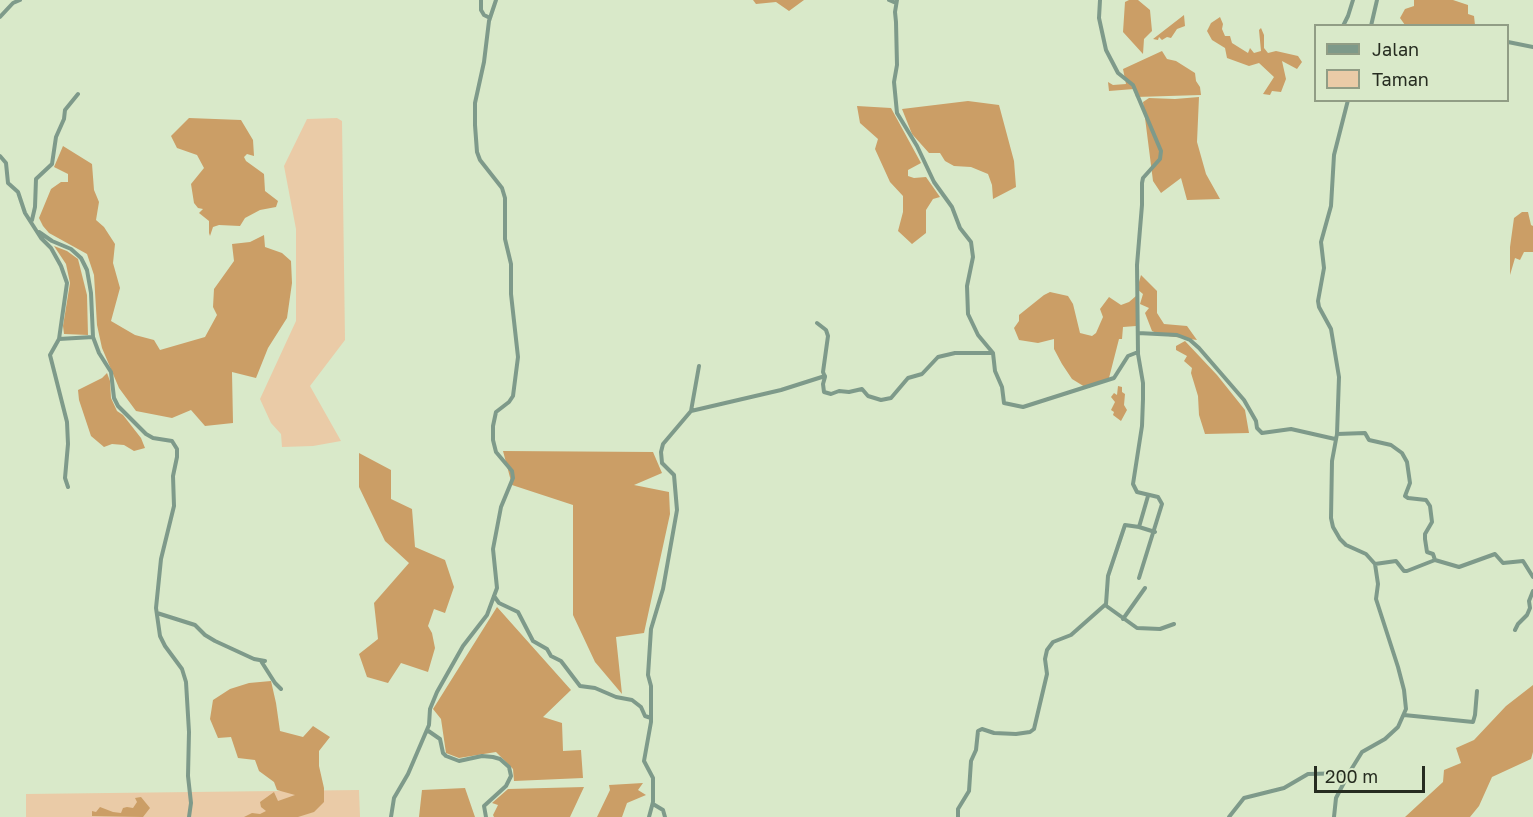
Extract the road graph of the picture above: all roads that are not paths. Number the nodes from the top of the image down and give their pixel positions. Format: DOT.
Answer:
graph roads {
  1 [pos="20,0"];
  2 [pos="481,0"];
  3 [pos="496,0"];
  4 [pos="889,0"];
  5 [pos="1100,0"];
  6 [pos="1353,0"];
  7 [pos="1377,0"];
  8 [pos="897,2"];
  9 [pos="0,17"];
  10 [pos="490,18"];
  11 [pos="1344,24"];
  12 [pos="1371,24"];
  13 [pos="1509,42"];
  14 [pos="1533,47"];
  15 [pos="78,94"];
  16 [pos="1347,102"];
  17 [pos="0,156"];
  18 [pos="32,221"];
  19 [pos="39,232"];
  20 [pos="817,323"];
  21 [pos="1137,333"];
  22 [pos="93,337"];
  23 [pos="59,339"];
  24 [pos="1138,352"];
  25 [pos="993,353"];
  26 [pos="699,366"];
  27 [pos="825,376"];
  28 [pos="691,411"];
  29 [pos="1337,434"];
  30 [pos="1335,440"];
  31 [pos="68,487"];
  32 [pos="1148,496"];
  33 [pos="1139,526"];
  34 [pos="1155,532"];
  35 [pos="1435,560"];
  36 [pos="1375,564"];
  37 [pos="1533,577"];
  38 [pos="1139,578"];
  39 [pos="1145,588"];
  40 [pos="1533,591"];
  41 [pos="494,595"];
  42 [pos="1105,604"];
  43 [pos="157,613"];
  44 [pos="1124,619"];
  45 [pos="1174,624"];
  46 [pos="1515,630"];
  47 [pos="281,689"];
  48 [pos="1477,691"];
  49 [pos="1404,715"];
  50 [pos="651,718"];
  51 [pos="427,730"];
  52 [pos="1349,773"];
  53 [pos="653,804"];
  54 [pos="189,817"];
  55 [pos="390,817"];
  56 [pos="486,817"];
  57 [pos="649,817"];
  58 [pos="665,817"];
  59 [pos="958,817"];
  60 [pos="1229,817"];
  61 [pos="1334,817"];
  1 -- 9 [label="street"];
  2 -- 10 [label="street"];
  3 -- 10 [label="street"];
  4 -- 8 [label="street"];
  5 -- 21 [label="street"];
  6 -- 11 [label="street"];
  7 -- 12 [label="street"];
  8 -- 25 [label="street"];
  10 -- 41 [label="street"];
  13 -- 14 [label="street"];
  15 -- 18 [label="street"];
  16 -- 29 [label="street"];
  17 -- 18 [label="street"];
  18 -- 19 [label="street"];
  19 -- 22 [label="street"];
  19 -- 23 [label="street"];
  20 -- 27 [label="street"];
  21 -- 24 [label="street"];
  21 -- 30 [label="street"];
  22 -- 23 [label="street"];
  22 -- 43 [label="street"];
  23 -- 31 [label="street"];
  24 -- 25 [label="street"];
  24 -- 32 [label="street"];
  25 -- 27 [label="street"];
  26 -- 28 [label="street"];
  27 -- 28 [label="street"];
  28 -- 50 [label="street"];
  29 -- 30 [label="street"];
  29 -- 35 [label="street"];
  30 -- 36 [label="street"];
  32 -- 33 [label="street"];
  32 -- 34 [label="street"];
  33 -- 34 [label="street"];
  33 -- 42 [label="street"];
  34 -- 38 [label="street"];
  35 -- 36 [label="street"];
  35 -- 37 [label="street"];
  36 -- 49 [label="street"];
  39 -- 44 [label="street"];
  40 -- 46 [label="street"];
  41 -- 50 [label="street"];
  41 -- 51 [label="street"];
  42 -- 44 [label="street"];
  42 -- 59 [label="street"];
  43 -- 47 [label="street"];
  43 -- 54 [label="street"];
  44 -- 45 [label="street"];
  48 -- 49 [label="street"];
  49 -- 52 [label="street"];
  50 -- 53 [label="street"];
  51 -- 55 [label="street"];
  51 -- 56 [label="street"];
  52 -- 60 [label="street"];
  52 -- 61 [label="street"];
  53 -- 57 [label="street"];
  53 -- 58 [label="street"];
}
